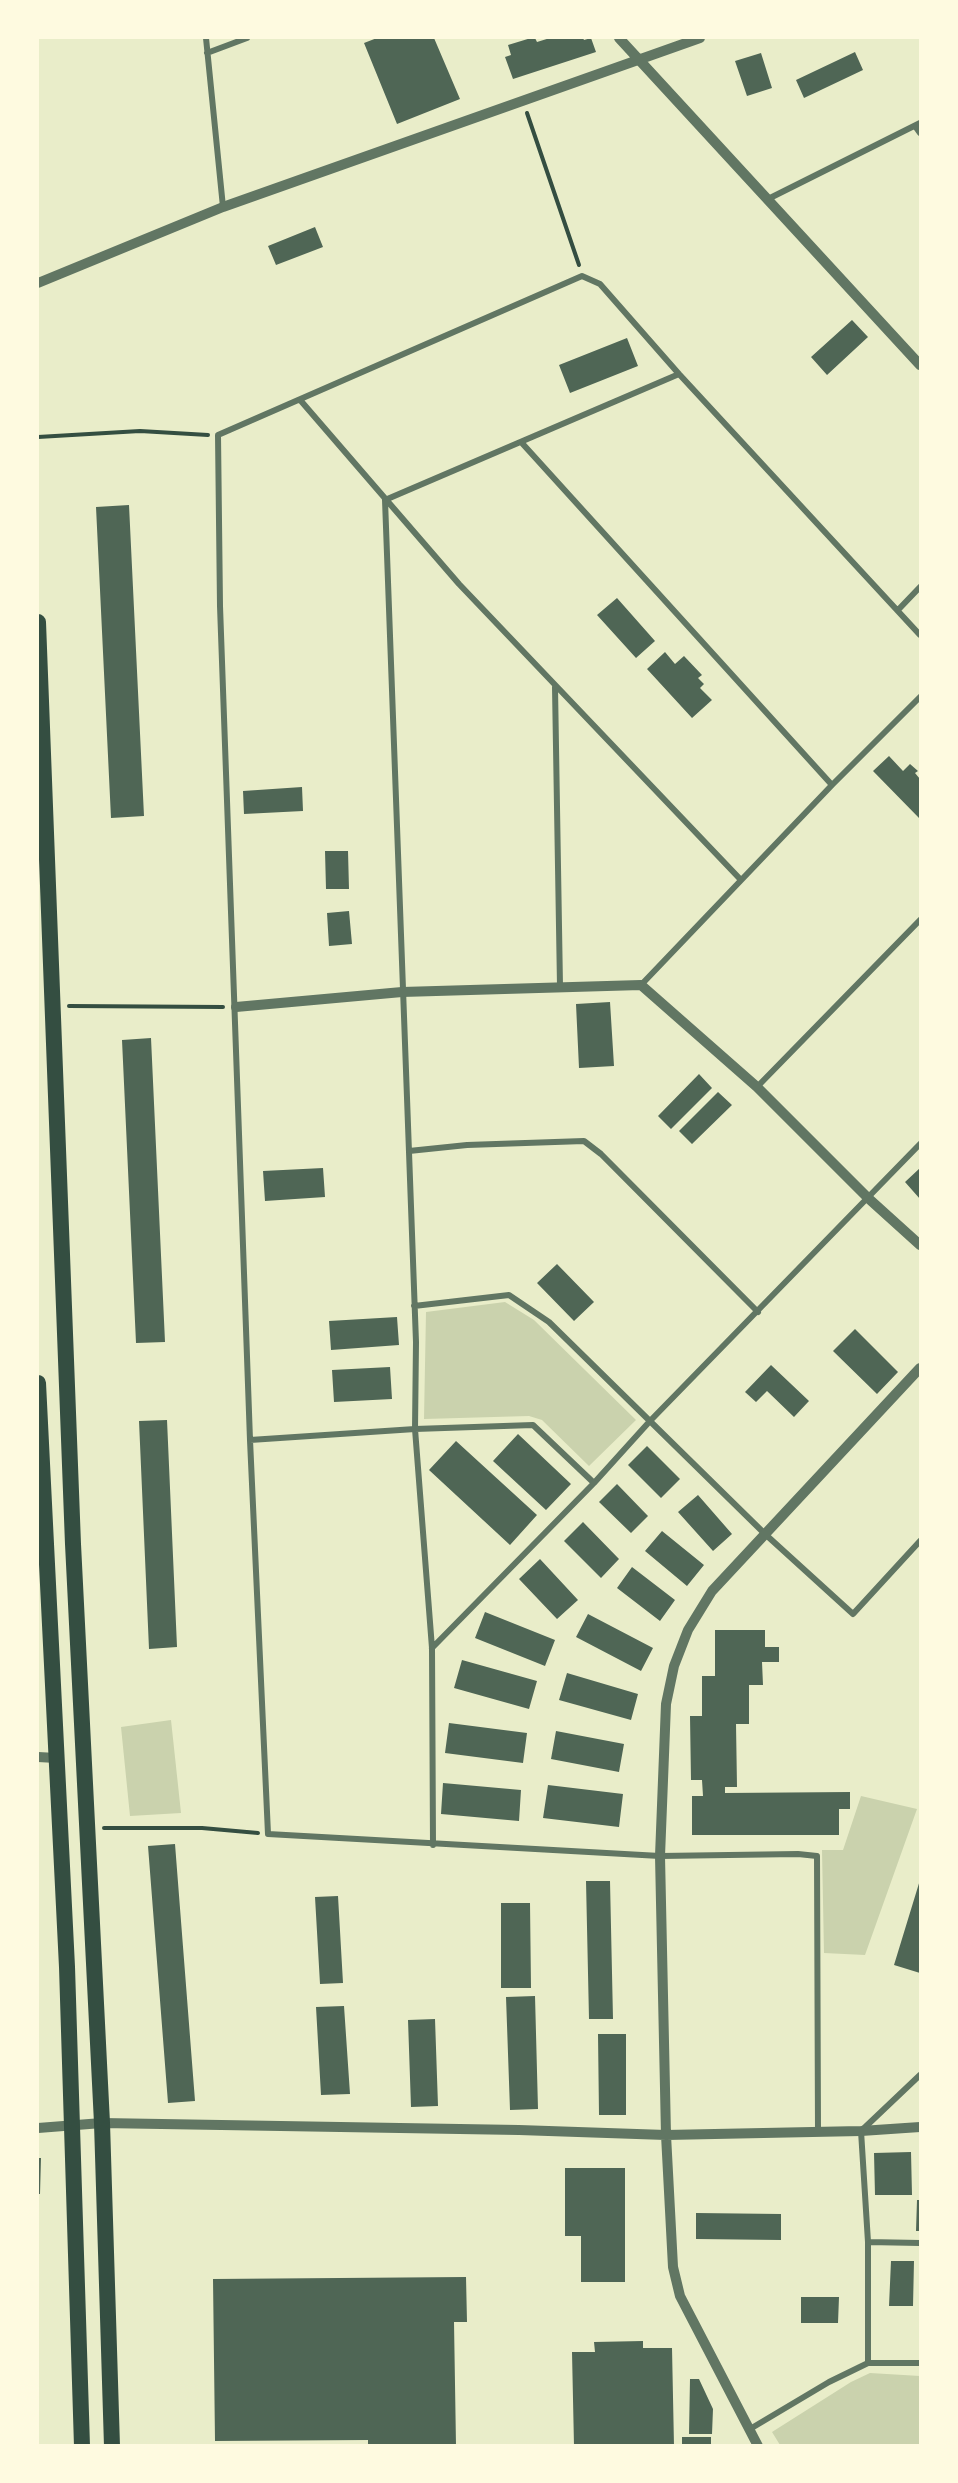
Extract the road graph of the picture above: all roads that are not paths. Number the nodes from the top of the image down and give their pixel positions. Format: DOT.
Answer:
graph roads {
  1 [pos="206,38"];
  2 [pos="247,38"];
  3 [pos="620,38"];
  4 [pos="700,38"];
  5 [pos="207,53"];
  6 [pos="639,60"];
  7 [pos="918,124"];
  8 [pos="921,133"];
  9 [pos="768,199"];
  10 [pos="223,207"];
  11 [pos="38,283"];
  12 [pos="921,364"];
  13 [pos="679,374"];
  14 [pos="301,400"];
  15 [pos="521,442"];
  16 [pos="385,501"];
  17 [pos="921,587"];
  18 [pos="898,609"];
  19 [pos="38,622"];
  20 [pos="921,635"];
  21 [pos="555,687"];
  22 [pos="921,697"];
  23 [pos="832,785"];
  24 [pos="741,880"];
  25 [pos="921,920"];
  26 [pos="560,986"];
  27 [pos="641,986"];
  28 [pos="402,992"];
  29 [pos="236,1007"];
  30 [pos="758,1087"];
  31 [pos="921,1144"];
  32 [pos="409,1151"];
  33 [pos="868,1198"];
  34 [pos="921,1245"];
  35 [pos="414,1306"];
  36 [pos="758,1312"];
  37 [pos="921,1368"];
  38 [pos="38,1383"];
  39 [pos="650,1420"];
  40 [pos="415,1429"];
  41 [pos="250,1440"];
  42 [pos="594,1484"];
  43 [pos="765,1534"];
  44 [pos="921,1540"];
  45 [pos="41,1546"];
  46 [pos="432,1648"];
  47 [pos="38,1757"];
  48 [pos="56,1758"];
  49 [pos="433,1845"];
  50 [pos="660,1856"];
  51 [pos="921,2075"];
  52 [pos="102,2123"];
  53 [pos="73,2124"];
  54 [pos="921,2127"];
  55 [pos="38,2128"];
  56 [pos="861,2131"];
  57 [pos="818,2132"];
  58 [pos="666,2135"];
  59 [pos="868,2242"];
  60 [pos="921,2243"];
  61 [pos="868,2363"];
  62 [pos="921,2363"];
  63 [pos="750,2429"];
  64 [pos="82,2445"];
  65 [pos="112,2445"];
  66 [pos="758,2445"];
  1 -- 5 [label="street"];
  2 -- 5 [label="street"];
  3 -- 6 [label="street"];
  4 -- 6 [label="street"];
  5 -- 10 [label="street"];
  6 -- 9 [label="street"];
  6 -- 10 [label="street"];
  7 -- 8 [label="street"];
  7 -- 9 [label="street"];
  9 -- 12 [label="street"];
  10 -- 11 [label="street"];
  13 -- 14 [label="street"];
  13 -- 15 [label="street"];
  13 -- 18 [label="street"];
  14 -- 16 [label="street"];
  14 -- 29 [label="street"];
  15 -- 16 [label="street"];
  15 -- 23 [label="street"];
  16 -- 21 [label="street"];
  16 -- 28 [label="street"];
  17 -- 18 [label="street"];
  18 -- 20 [label="street"];
  19 -- 52 [label="highway"];
  21 -- 24 [label="street"];
  21 -- 26 [label="street"];
  22 -- 23 [label="street"];
  23 -- 24 [label="street"];
  24 -- 27 [label="street"];
  25 -- 30 [label="street"];
  26 -- 27 [label="street"];
  26 -- 28 [label="street"];
  27 -- 30 [label="street"];
  28 -- 29 [label="street"];
  28 -- 32 [label="street"];
  29 -- 41 [label="street"];
  30 -- 33 [label="street"];
  31 -- 33 [label="street"];
  32 -- 35 [label="street"];
  32 -- 36 [label="street"];
  33 -- 34 [label="street"];
  33 -- 36 [label="street"];
  35 -- 39 [label="street"];
  35 -- 40 [label="street"];
  36 -- 39 [label="street"];
  37 -- 43 [label="street"];
  38 -- 45 [label="highway"];
  39 -- 42 [label="street"];
  39 -- 43 [label="street"];
  40 -- 41 [label="street"];
  40 -- 42 [label="street"];
  40 -- 46 [label="street"];
  41 -- 49 [label="street"];
  42 -- 46 [label="street"];
  43 -- 44 [label="street"];
  43 -- 50 [label="street"];
  45 -- 48 [label="highway"];
  46 -- 49 [label="street"];
  47 -- 48 [label="street"];
  48 -- 53 [label="highway"];
  49 -- 50 [label="street"];
  50 -- 57 [label="street"];
  50 -- 58 [label="street"];
  51 -- 56 [label="street"];
  52 -- 53 [label="street"];
  52 -- 58 [label="street"];
  52 -- 65 [label="highway"];
  53 -- 55 [label="street"];
  53 -- 64 [label="highway"];
  54 -- 56 [label="street"];
  56 -- 57 [label="street"];
  56 -- 59 [label="street"];
  57 -- 58 [label="street"];
  58 -- 63 [label="street"];
  59 -- 60 [label="street"];
  59 -- 61 [label="street"];
  61 -- 62 [label="street"];
  61 -- 63 [label="street"];
  63 -- 66 [label="street"];
}
